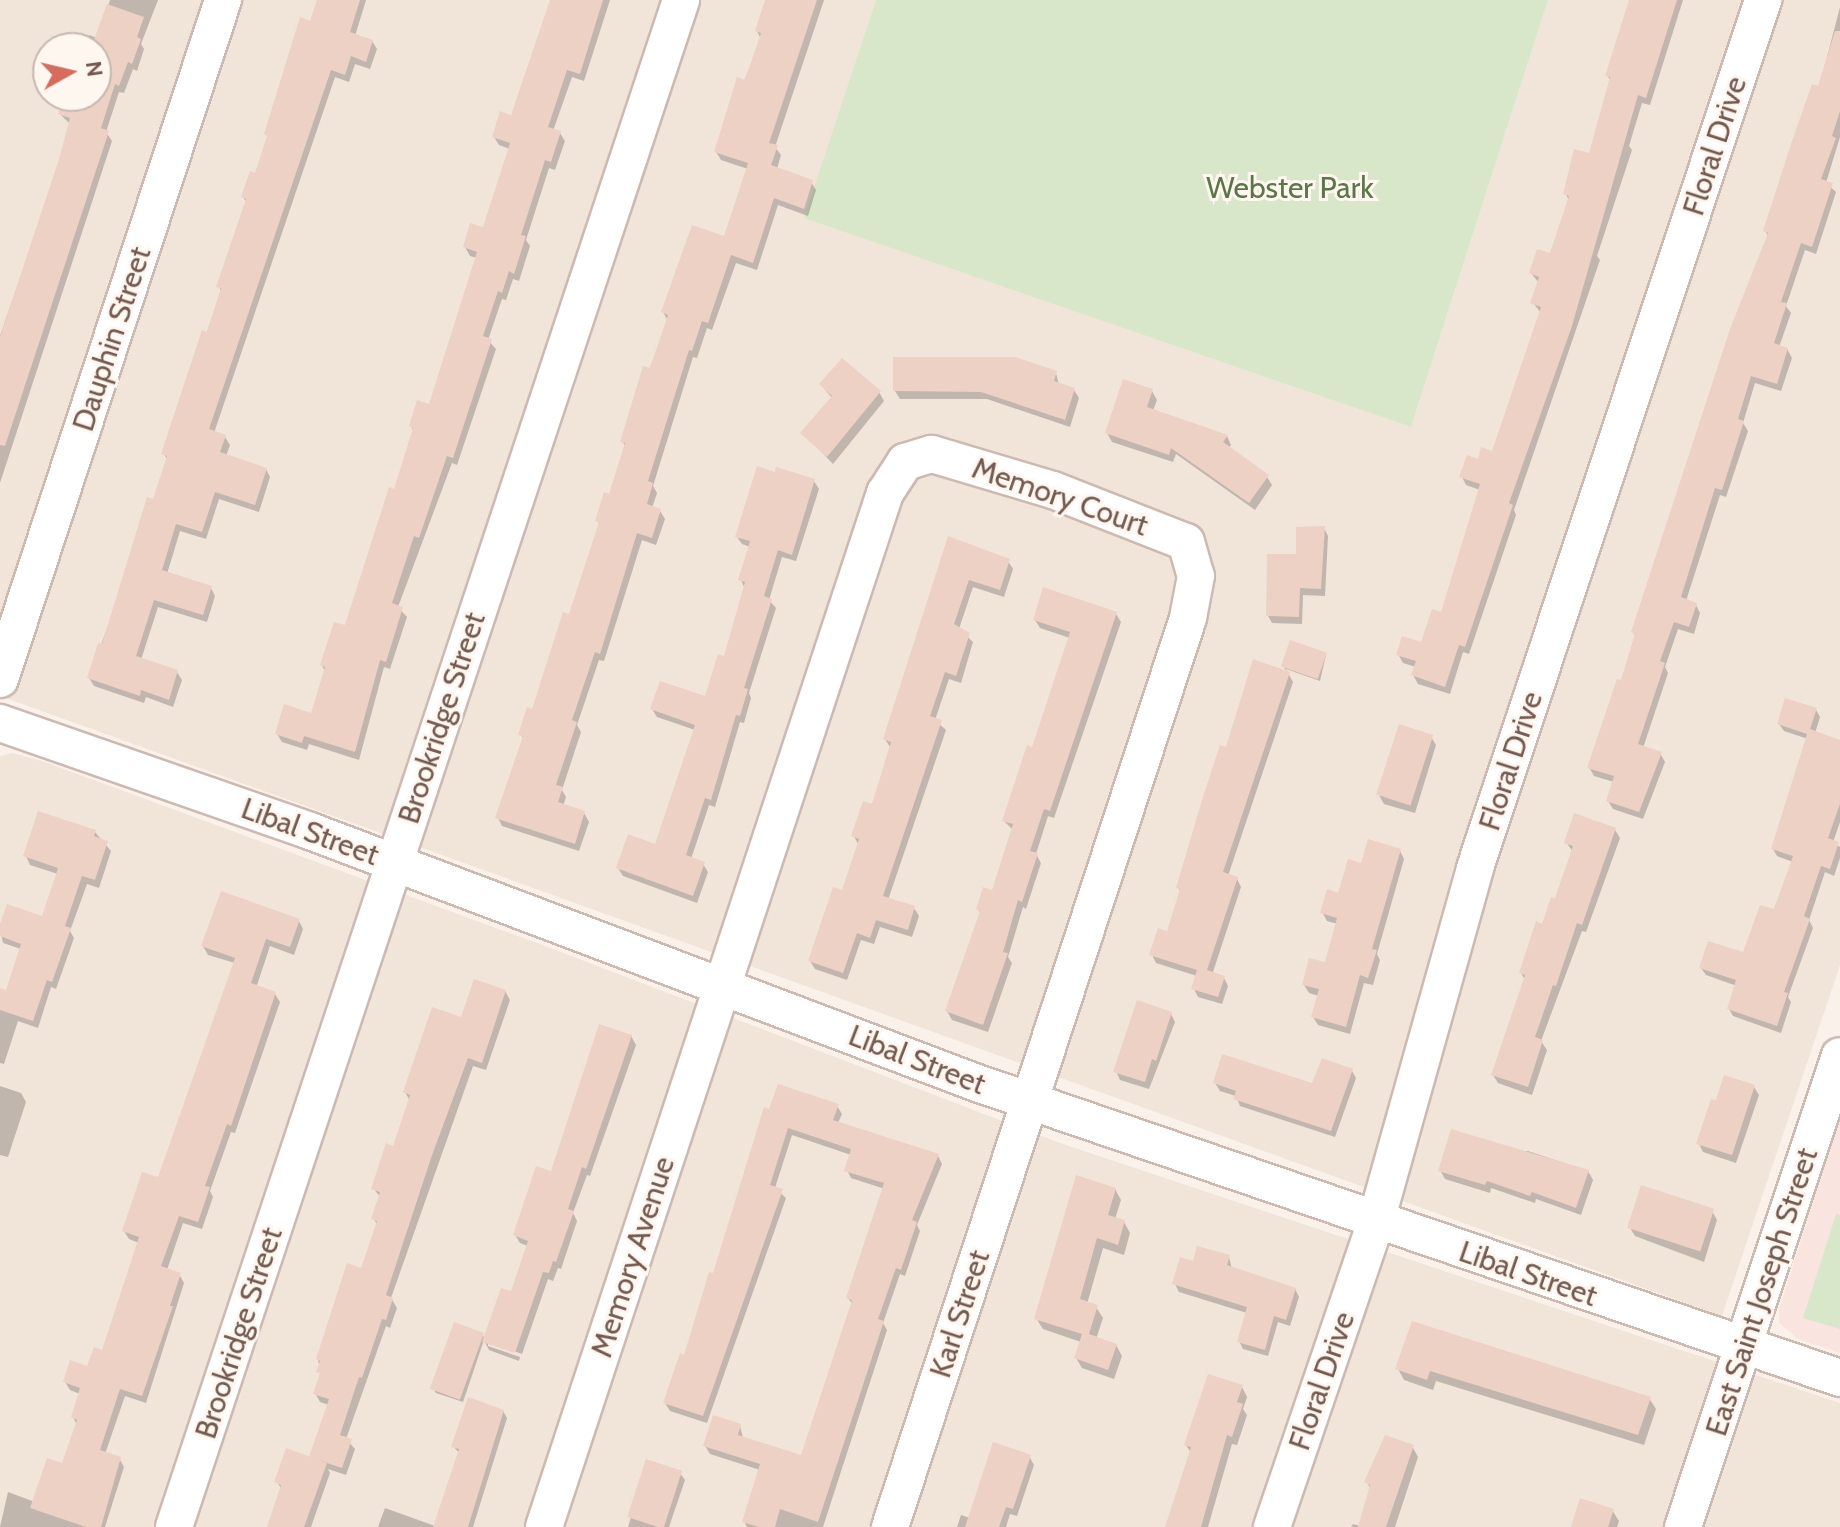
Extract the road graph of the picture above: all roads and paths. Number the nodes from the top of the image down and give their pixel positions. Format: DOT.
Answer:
graph roads {
  1 [pos="223,0"];
  2 [pos="681,0"];
  3 [pos="1763,0"];
  4 [pos="0,679"];
  5 [pos="0,723"];
  6 [pos="394,863"];
  7 [pos="722,987"];
  8 [pos="1840,1056"];
  9 [pos="1030,1101"];
  10 [pos="1376,1221"];
  11 [pos="1744,1348"];
  12 [pos="1840,1378"];
  13 [pos="174,1527"];
  14 [pos="544,1527"];
  15 [pos="890,1527"];
  16 [pos="1272,1527"];
  17 [pos="1683,1527"];
  1 -- 4 [label="street, Dauphin Street"];
  2 -- 6 [label="street, Brookridge Street"];
  3 -- 10 [label="street, Floral Drive"];
  5 -- 6 [label="street, Libal Street"];
  6 -- 7 [label="street, Libal Street"];
  6 -- 13 [label="street, Brookridge Street"];
  7 -- 9 [label="street, Libal Street"];
  7 -- 9 [label="street, Memory Court"];
  7 -- 14 [label="street, Memory Avenue"];
  8 -- 11 [label="street, East Saint Joseph Street"];
  9 -- 10 [label="street, Libal Street"];
  9 -- 15 [label="street, Karl Street"];
  10 -- 11 [label="street, Libal Street"];
  10 -- 16 [label="street, Floral Drive"];
  11 -- 12 [label="street, Libal Street"];
  11 -- 17 [label="street, East Saint Joseph Street"];
}
